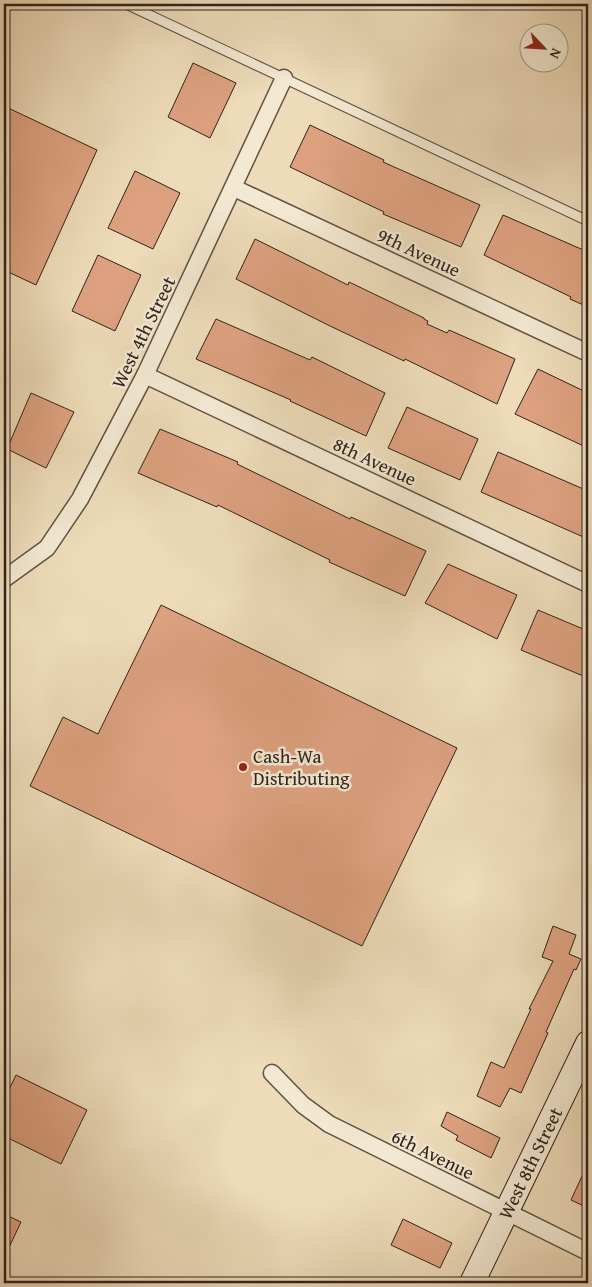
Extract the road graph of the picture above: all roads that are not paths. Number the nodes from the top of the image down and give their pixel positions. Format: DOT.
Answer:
graph roads {
  1 [pos="126,4"];
  2 [pos="284,78"];
  3 [pos="234,188"];
  4 [pos="588,221"];
  5 [pos="588,353"];
  6 [pos="145,375"];
  7 [pos="4,579"];
  8 [pos="588,584"];
  9 [pos="588,1043"];
  10 [pos="272,1073"];
  11 [pos="506,1212"];
  12 [pos="588,1252"];
  13 [pos="472,1283"];
  1 -- 2 [label="lane"];
  2 -- 3 [label="street, West 4th Street"];
  2 -- 4 [label="lane"];
  3 -- 5 [label="street, 9th Avenue"];
  3 -- 6 [label="street, West 4th Street"];
  6 -- 7 [label="street, West 4th Street"];
  6 -- 8 [label="street, 8th Avenue"];
  9 -- 11 [label="street, West 8th Street"];
  10 -- 11 [label="street, 6th Avenue"];
  11 -- 12 [label="street, 6th Avenue"];
  11 -- 13 [label="street, West 8th Street"];
}
